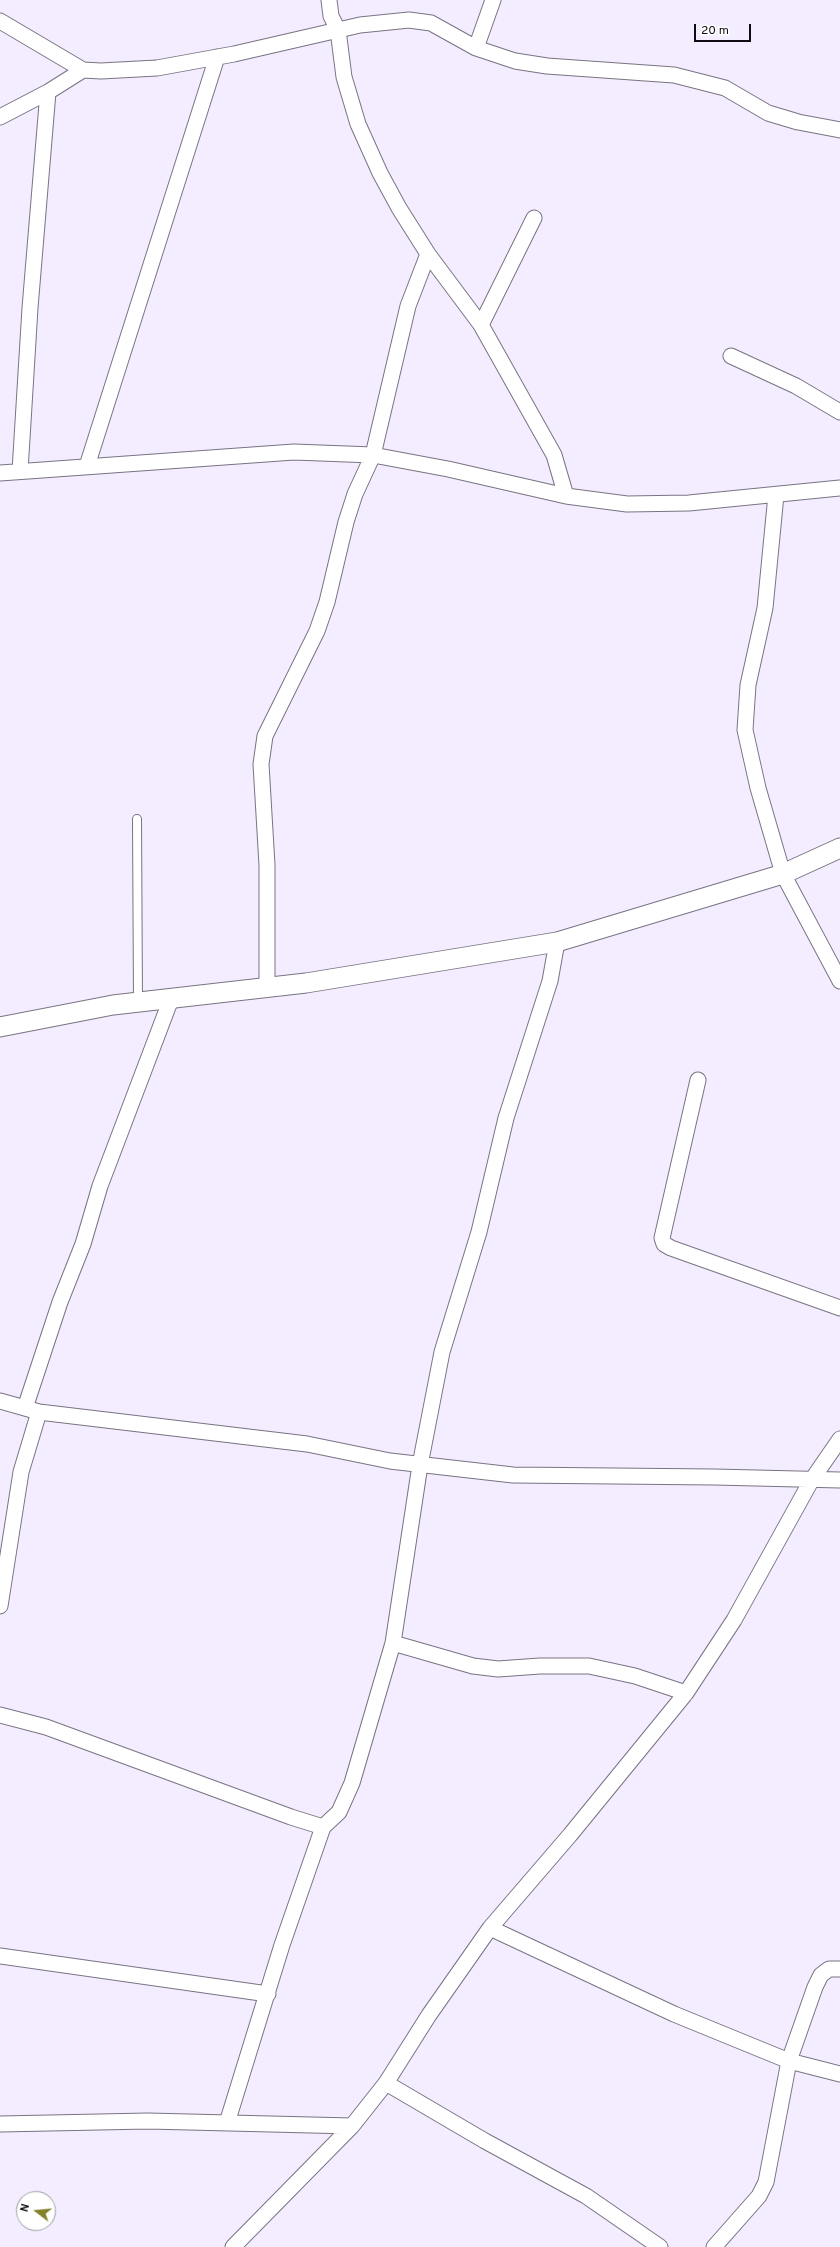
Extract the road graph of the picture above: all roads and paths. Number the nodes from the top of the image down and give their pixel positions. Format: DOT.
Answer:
graph roads {
  1 [pos="329,0"];
  2 [pos="493,0"];
  3 [pos="0,20"];
  4 [pos="338,30"];
  5 [pos="476,48"];
  6 [pos="217,57"];
  7 [pos="83,70"];
  8 [pos="48,92"];
  9 [pos="0,117"];
  10 [pos="840,130"];
  11 [pos="534,218"];
  12 [pos="428,254"];
  13 [pos="481,325"];
  14 [pos="731,356"];
  15 [pos="840,412"];
  16 [pos="373,455"];
  17 [pos="87,466"];
  18 [pos="20,471"];
  19 [pos="0,473"];
  20 [pos="840,488"];
  21 [pos="776,495"];
  22 [pos="566,496"];
  23 [pos="137,819"];
  24 [pos="840,848"];
  25 [pos="783,874"];
  26 [pos="557,942"];
  27 [pos="840,981"];
  28 [pos="268,988"];
  29 [pos="171,1000"];
  30 [pos="138,1002"];
  31 [pos="0,1027"];
  32 [pos="698,1080"];
  33 [pos="840,1308"];
  34 [pos="0,1401"];
  35 [pos="32,1410"];
  36 [pos="840,1439"];
  37 [pos="420,1464"];
  38 [pos="812,1480"];
  39 [pos="840,1480"];
  40 [pos="0,1606"];
  41 [pos="393,1643"];
  42 [pos="686,1693"];
  43 [pos="0,1714"];
  44 [pos="323,1827"];
  45 [pos="490,1928"];
  46 [pos="0,1956"];
  47 [pos="840,1969"];
  48 [pos="268,1994"];
  49 [pos="789,2061"];
  50 [pos="840,2074"];
  51 [pos="386,2083"];
  52 [pos="227,2123"];
  53 [pos="0,2124"];
  54 [pos="352,2126"];
  55 [pos="233,2247"];
  56 [pos="660,2247"];
  57 [pos="714,2247"];
  1 -- 4 [label="street"];
  2 -- 5 [label="street"];
  3 -- 7 [label="street"];
  4 -- 5 [label="street"];
  4 -- 6 [label="street"];
  4 -- 12 [label="street"];
  5 -- 10 [label="street"];
  6 -- 7 [label="street"];
  6 -- 17 [label="street"];
  7 -- 8 [label="street"];
  8 -- 9 [label="street"];
  8 -- 18 [label="street"];
  11 -- 13 [label="street"];
  12 -- 13 [label="street"];
  12 -- 16 [label="street"];
  13 -- 22 [label="street"];
  14 -- 15 [label="street"];
  16 -- 17 [label="street"];
  16 -- 22 [label="street"];
  16 -- 28 [label="street"];
  17 -- 18 [label="street"];
  18 -- 19 [label="street"];
  20 -- 21 [label="street"];
  21 -- 22 [label="street"];
  21 -- 25 [label="street"];
  23 -- 30 [label="lane"];
  24 -- 25 [label="street"];
  25 -- 26 [label="street"];
  25 -- 27 [label="street"];
  26 -- 28 [label="street"];
  26 -- 37 [label="street"];
  28 -- 29 [label="street"];
  29 -- 30 [label="street"];
  29 -- 35 [label="street"];
  30 -- 31 [label="street"];
  32 -- 33 [label="street"];
  34 -- 35 [label="street"];
  35 -- 37 [label="street"];
  35 -- 40 [label="street"];
  36 -- 38 [label="street"];
  37 -- 38 [label="street"];
  37 -- 41 [label="street"];
  38 -- 39 [label="street"];
  38 -- 42 [label="street"];
  41 -- 42 [label="street"];
  41 -- 44 [label="street"];
  42 -- 45 [label="street"];
  43 -- 44 [label="street"];
  44 -- 48 [label="street"];
  45 -- 49 [label="street"];
  45 -- 51 [label="street"];
  46 -- 48 [label="street"];
  47 -- 49 [label="street"];
  48 -- 52 [label="street"];
  49 -- 50 [label="street"];
  49 -- 57 [label="street"];
  51 -- 54 [label="street"];
  51 -- 56 [label="street"];
  52 -- 53 [label="street"];
  52 -- 54 [label="street"];
  54 -- 55 [label="street"];
}
